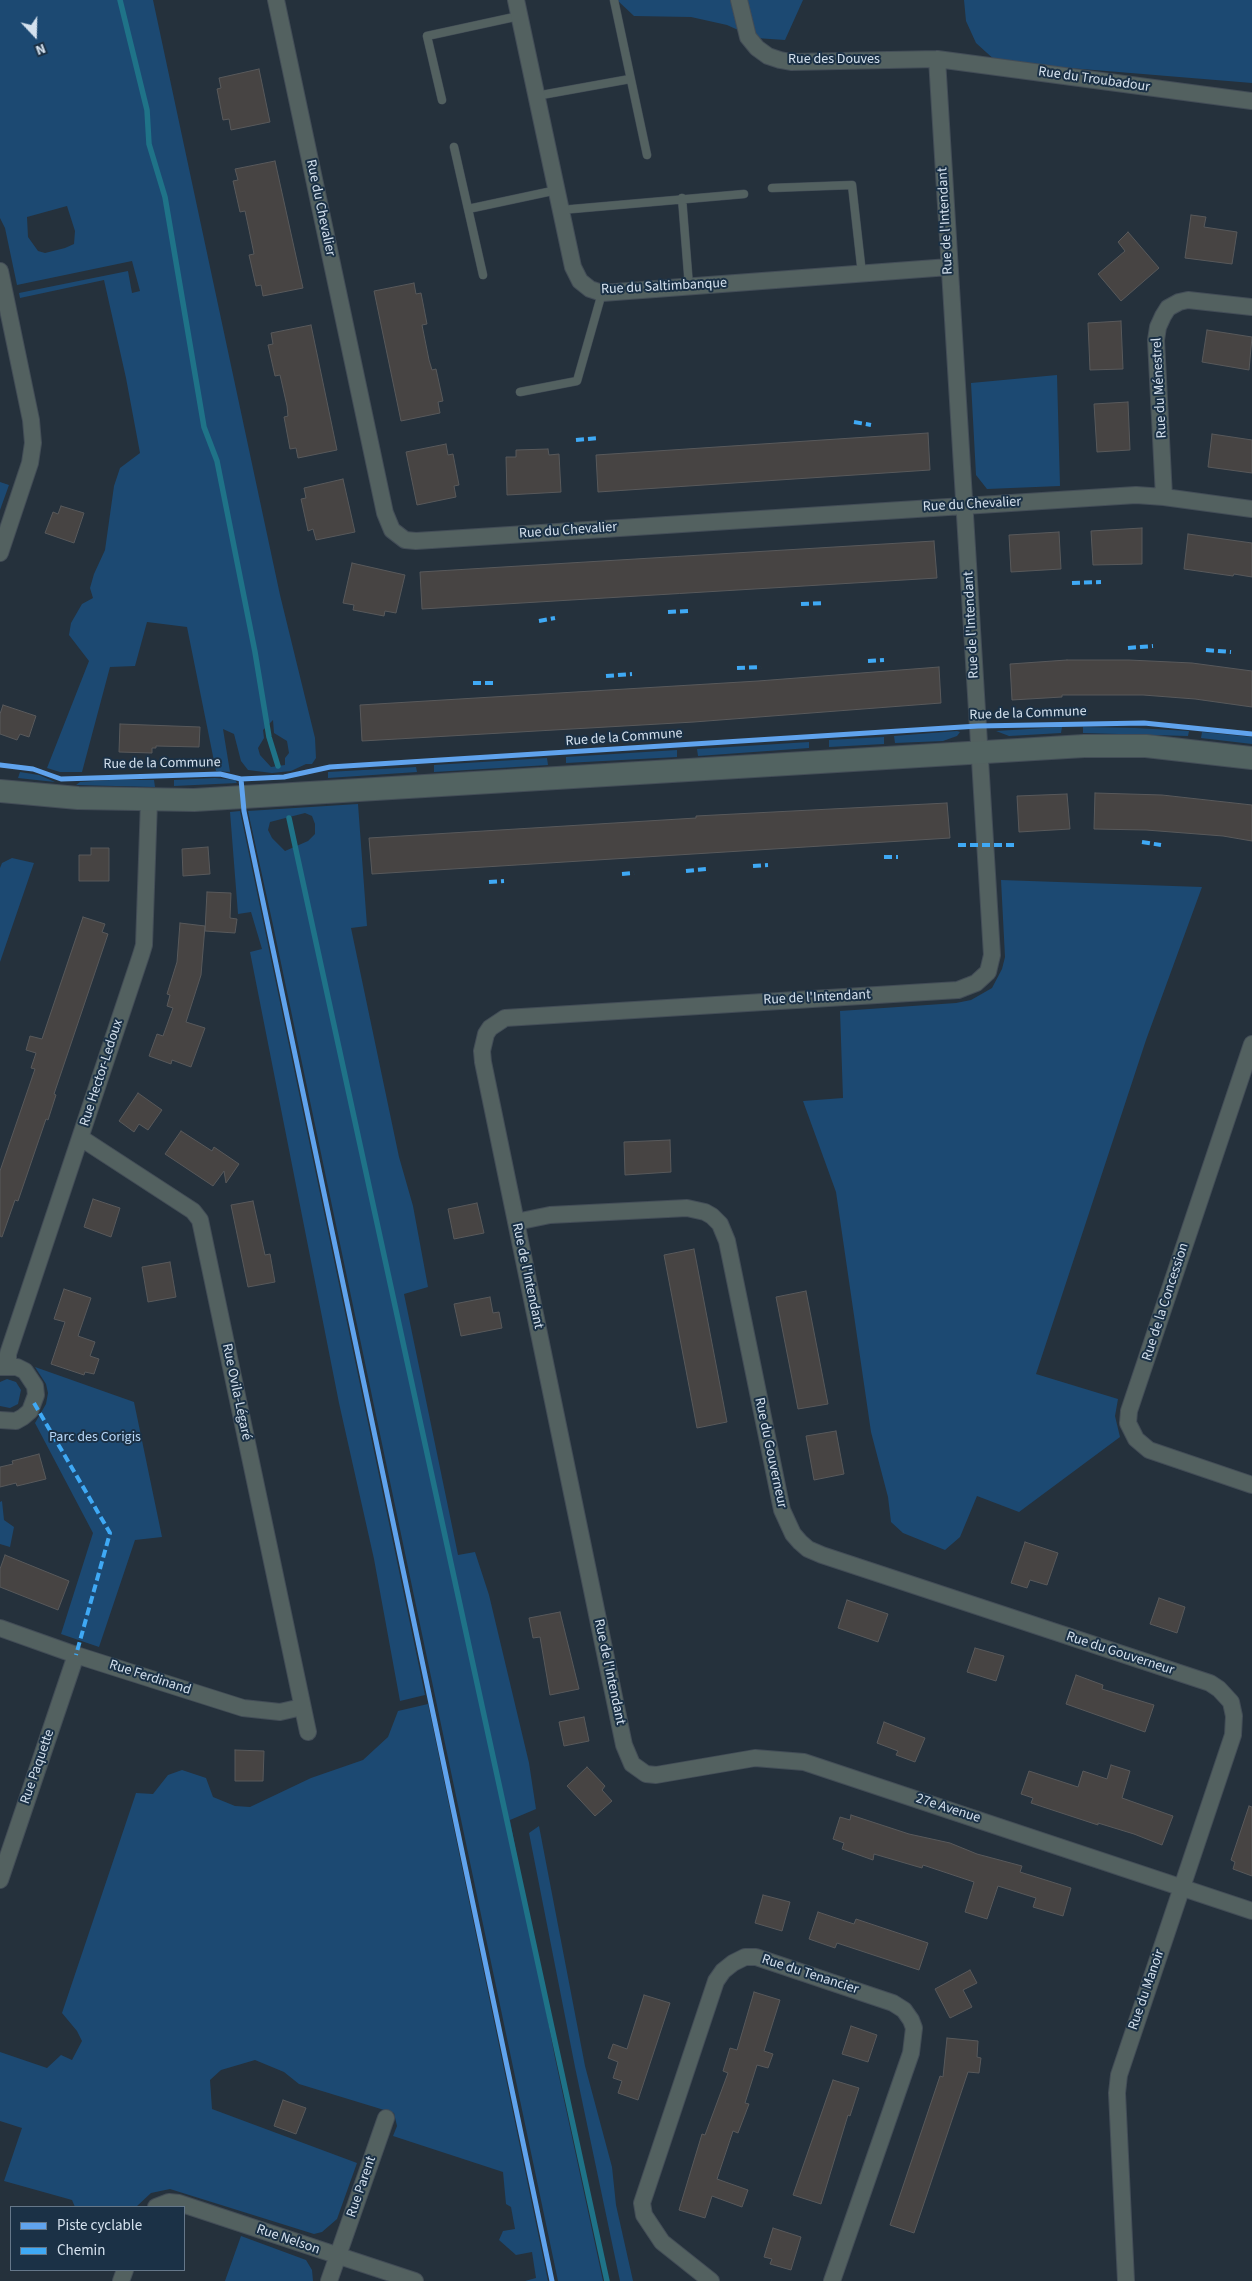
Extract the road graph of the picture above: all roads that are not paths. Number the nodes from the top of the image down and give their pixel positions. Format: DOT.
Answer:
graph roads {
  1 [pos="276,0"];
  2 [pos="614,0"];
  3 [pos="739,0"];
  4 [pos="517,8"];
  5 [pos="937,59"];
  6 [pos="630,79"];
  7 [pos="536,96"];
  8 [pos="442,100"];
  9 [pos="1252,101"];
  10 [pos="454,147"];
  11 [pos="647,155"];
  12 [pos="772,188"];
  13 [pos="557,190"];
  14 [pos="744,194"];
  15 [pos="682,198"];
  16 [pos="468,209"];
  17 [pos="561,210"];
  18 [pos="949,267"];
  19 [pos="0,271"];
  20 [pos="862,274"];
  21 [pos="483,275"];
  22 [pos="688,286"];
  23 [pos="602,293"];
  24 [pos="1252,307"];
  25 [pos="520,392"];
  26 [pos="1164,497"];
  27 [pos="965,506"];
  28 [pos="1252,509"];
  29 [pos="0,553"];
  30 [pos="979,752"];
  31 [pos="1252,758"];
  32 [pos="0,791"];
  33 [pos="149,801"];
  34 [pos="1252,1044"];
  35 [pos="80,1138"];
  36 [pos="516,1222"];
  37 [pos="4,1367"];
  38 [pos="0,1420"];
  39 [pos="1252,1485"];
  40 [pos="0,1628"];
  41 [pos="76,1654"];
  42 [pos="302,1707"];
  43 [pos="1233,1709"];
  44 [pos="308,1732"];
  45 [pos="637,1769"];
  46 [pos="0,1880"];
  47 [pos="1183,1887"];
  48 [pos="1252,1910"];
  49 [pos="386,2118"];
  50 [pos="159,2206"];
  51 [pos="338,2256"];
  52 [pos="329,2281"];
  53 [pos="415,2281"];
  54 [pos="712,2281"];
  55 [pos="832,2281"];
  56 [pos="1126,2281"];
  1 -- 27 [label="street, Rue du Chevalier"];
  2 -- 6 [label="lane"];
  3 -- 5 [label="street, Rue des Douves"];
  4 -- 7 [label="street, Rue du Saltimbanque"];
  4 -- 8 [label="lane"];
  5 -- 9 [label="street, Rue du Troubadour"];
  5 -- 18 [label="street, Rue de l'Intendant"];
  6 -- 7 [label="lane"];
  6 -- 11 [label="lane"];
  7 -- 13 [label="street, Rue du Saltimbanque"];
  10 -- 16 [label="lane"];
  12 -- 20 [label="lane"];
  13 -- 16 [label="lane"];
  13 -- 17 [label="street, Rue du Saltimbanque"];
  14 -- 15 [label="lane"];
  15 -- 17 [label="lane"];
  15 -- 22 [label="lane"];
  16 -- 21 [label="lane"];
  17 -- 23 [label="street, Rue du Saltimbanque"];
  18 -- 20 [label="street, Rue du Saltimbanque"];
  18 -- 27 [label="street, Rue de l'Intendant"];
  19 -- 29 [label="street"];
  20 -- 22 [label="street, Rue du Saltimbanque"];
  22 -- 23 [label="street, Rue du Saltimbanque"];
  23 -- 25 [label="lane"];
  24 -- 26 [label="street, Rue du Ménestrel"];
  26 -- 27 [label="street, Rue du Chevalier"];
  26 -- 28 [label="street, Rue du Chevalier"];
  27 -- 30 [label="street, Rue de l'Intendant"];
  30 -- 31 [label="street"];
  30 -- 33 [label="street"];
  30 -- 36 [label="street, Rue de l'Intendant"];
  32 -- 33 [label="street"];
  33 -- 35 [label="street, Rue Hector-Ledoux"];
  34 -- 39 [label="street, Rue de la Concession"];
  35 -- 37 [label="street, Rue Hector-Ledoux"];
  35 -- 42 [label="street, Rue Ovila-Légaré"];
  36 -- 43 [label="street, Rue du Gouverneur"];
  36 -- 45 [label="street, Rue de l'Intendant"];
  37 -- 38 [label="street, Rue Hector-Ledoux"];
  40 -- 41 [label="street, Rue Ferdinand"];
  41 -- 42 [label="street, Rue Ferdinand"];
  41 -- 46 [label="street, Rue Paquette"];
  42 -- 44 [label="street, Rue Ovila-Légaré"];
  43 -- 47 [label="street, Rue du Manoir"];
  45 -- 47 [label="street, 27e Avenue"];
  47 -- 48 [label="street, 27e Avenue"];
  47 -- 56 [label="street, Rue du Manoir"];
  49 -- 51 [label="street, Rue Parent"];
  50 -- 51 [label="street, Rue Nelson"];
  51 -- 52 [label="street"];
  51 -- 53 [label="street, Rue Nelson"];
  54 -- 55 [label="street, Rue du Tenancier"];
}
